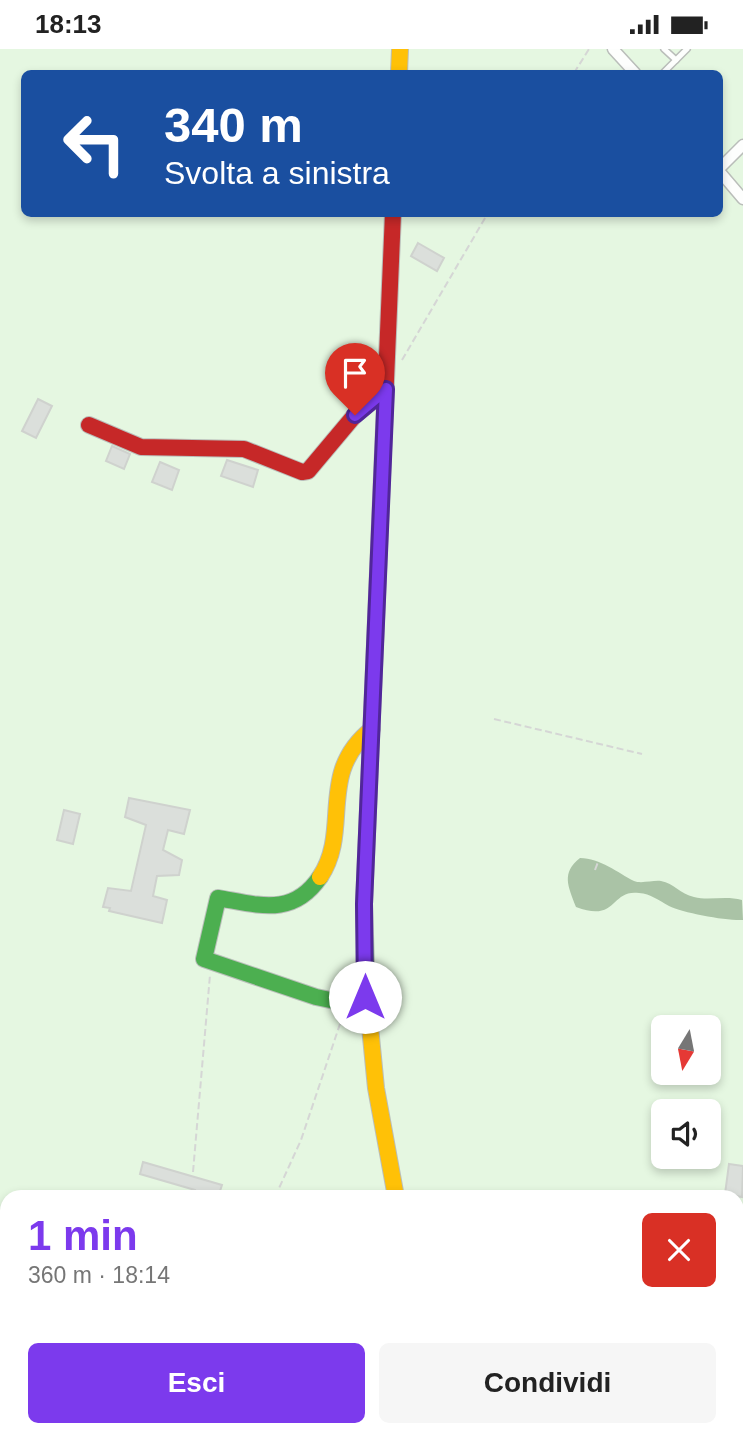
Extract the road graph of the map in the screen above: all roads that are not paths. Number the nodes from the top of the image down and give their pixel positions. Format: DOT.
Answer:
graph roads {
  1 [pos="400,49"];
  2 [pos="613,49"];
  3 [pos="664,49"];
  4 [pos="687,49"];
  5 [pos="676,60"];
  6 [pos="399,70"];
  7 [pos="632,70"];
  8 [pos="666,70"];
  9 [pos="743,145"];
  10 [pos="723,167"];
  11 [pos="723,174"];
  12 [pos="743,199"];
  13 [pos="393,217"];
  14 [pos="386,389"];
  15 [pos="89,425"];
  16 [pos="372,729"];
  17 [pos="365,997"];
  18 [pos="394,1190"];
  1 -- 6 [label="street"];
  2 -- 7 [label="street"];
  3 -- 5 [label="lane"];
  4 -- 5 [label="lane"];
  5 -- 8 [label="lane"];
  9 -- 10 [label="street"];
  11 -- 12 [label="street"];
  13 -- 14 [label="street"];
  14 -- 15 [label="street"];
  14 -- 16 [label="street"];
  16 -- 17 [label="street"];
  16 -- 17 [label="street"];
  17 -- 18 [label="street"];
}
